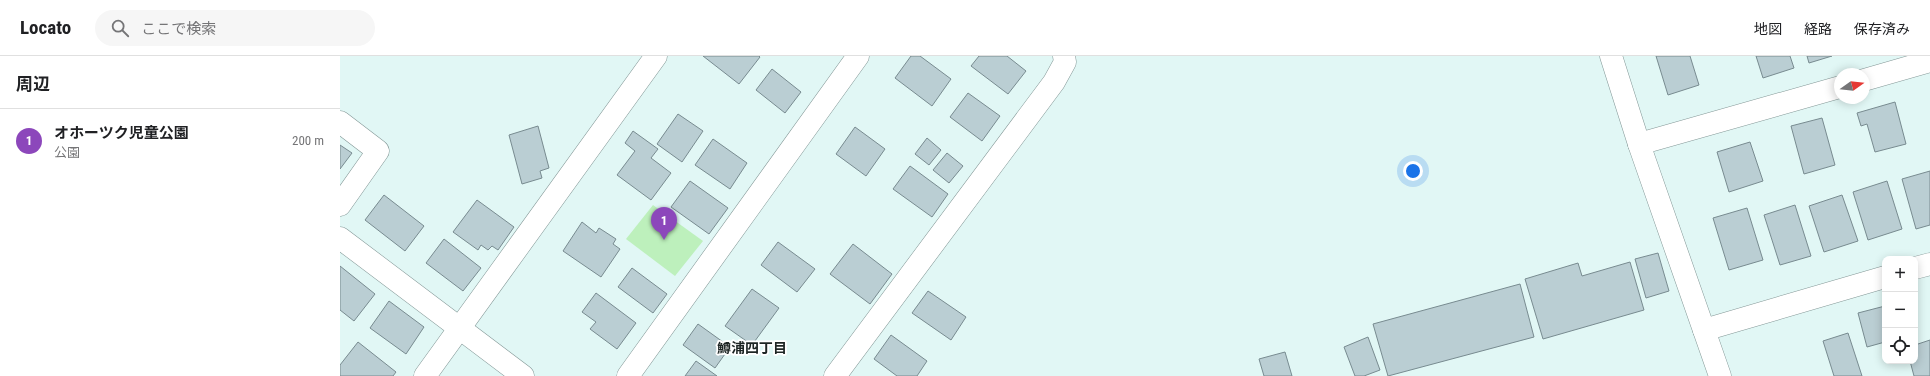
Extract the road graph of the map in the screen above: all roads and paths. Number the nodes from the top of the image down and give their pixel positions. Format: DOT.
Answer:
graph roads {
  1 [pos="656,56"];
  2 [pos="858,56"];
  3 [pos="1064,56"];
  4 [pos="1611,56"];
  5 [pos="1930,61"];
  6 [pos="1870,78"];
  7 [pos="1834,89"];
  8 [pos="340,122"];
  9 [pos="1639,144"];
  10 [pos="340,205"];
  11 [pos="340,238"];
  12 [pos="1930,264"];
  13 [pos="1918,267"];
  14 [pos="1882,278"];
  15 [pos="459,329"];
  16 [pos="1704,330"];
  17 [pos="425,376"];
  18 [pos="523,376"];
  19 [pos="628,376"];
  20 [pos="835,376"];
  21 [pos="1720,376"];
  1 -- 15 [label="street"];
  2 -- 19 [label="street"];
  3 -- 20 [label="street"];
  4 -- 9 [label="street"];
  5 -- 6 [label="street"];
  7 -- 9 [label="street"];
  8 -- 10 [label="street"];
  9 -- 16 [label="street"];
  11 -- 15 [label="street"];
  12 -- 13 [label="street"];
  14 -- 16 [label="street"];
  15 -- 17 [label="street"];
  15 -- 18 [label="street"];
  16 -- 21 [label="street"];
}
